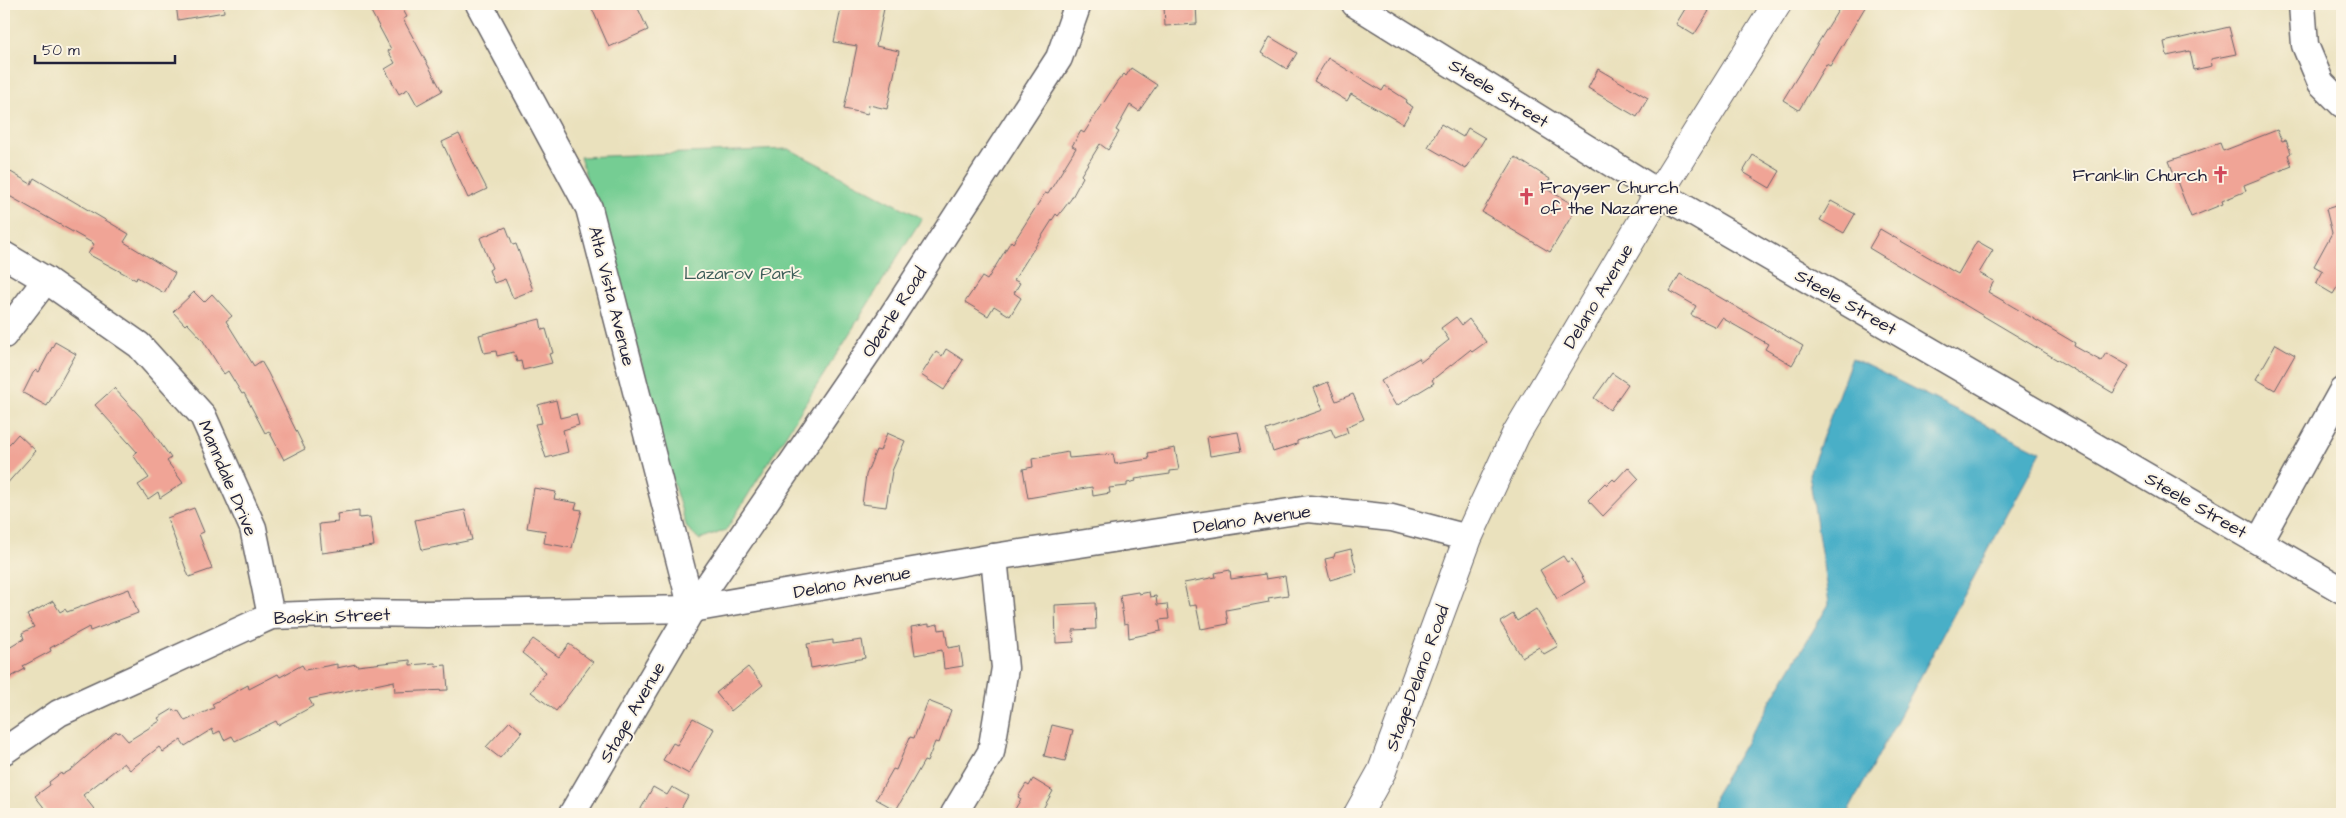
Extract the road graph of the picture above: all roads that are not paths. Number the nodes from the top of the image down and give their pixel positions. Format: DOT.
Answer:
graph roads {
  1 [pos="479,4"];
  2 [pos="1078,4"];
  3 [pos="1355,4"];
  4 [pos="1777,4"];
  5 [pos="2302,4"];
  6 [pos="2342,104"];
  7 [pos="1659,193"];
  8 [pos="4,255"];
  9 [pos="46,280"];
  10 [pos="4,335"];
  11 [pos="2342,391"];
  12 [pos="1468,538"];
  13 [pos="2259,541"];
  14 [pos="994,557"];
  15 [pos="2342,590"];
  16 [pos="692,609"];
  17 [pos="271,616"];
  18 [pos="4,752"];
  19 [pos="572,814"];
  20 [pos="954,814"];
  21 [pos="1358,814"];
  1 -- 16 [label="street, Alta Vista Avenue"];
  2 -- 16 [label="street, Oberle Road"];
  3 -- 7 [label="street, Steele Street"];
  4 -- 7 [label="main road, Delano Avenue"];
  5 -- 6 [label="street"];
  7 -- 12 [label="main road, Delano Avenue"];
  7 -- 13 [label="street, Steele Street"];
  8 -- 9 [label="street, Manndale Drive"];
  9 -- 10 [label="street"];
  9 -- 17 [label="street, Manndale Drive"];
  11 -- 13 [label="street"];
  12 -- 14 [label="street, Delano Avenue"];
  12 -- 21 [label="main road, Stage-Delano Road"];
  13 -- 15 [label="street, Steele Street"];
  14 -- 16 [label="street, Delano Avenue"];
  14 -- 20 [label="street"];
  16 -- 17 [label="street, Baskin Street"];
  16 -- 19 [label="street, Stage Avenue"];
  17 -- 18 [label="street, Baskin Street"];
}
